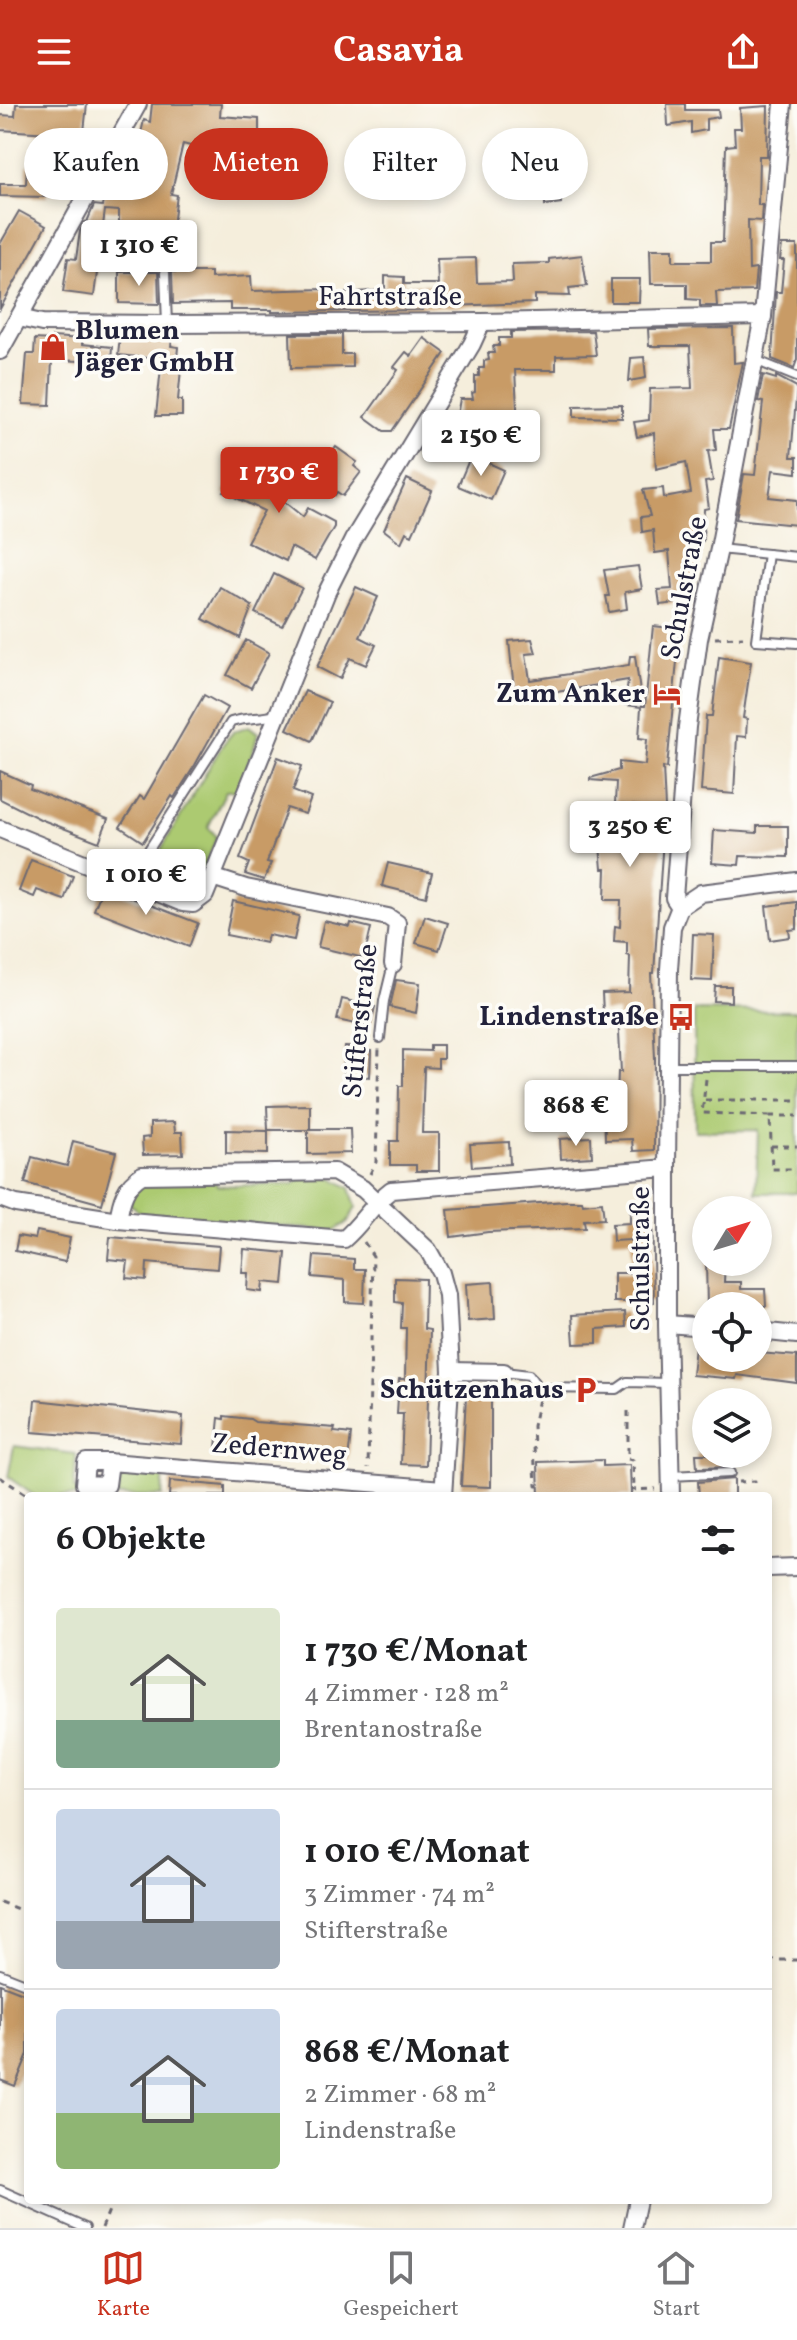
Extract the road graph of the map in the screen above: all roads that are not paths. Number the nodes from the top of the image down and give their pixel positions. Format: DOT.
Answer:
graph roads {
  1 [pos="138,104"];
  2 [pos="783,104"];
  3 [pos="165,273"];
  4 [pos="763,316"];
  5 [pos="482,322"];
  6 [pos="167,324"];
  7 [pos="10,325"];
  8 [pos="0,351"];
  9 [pos="755,360"];
  10 [pos="797,377"];
  11 [pos="719,549"];
  12 [pos="768,554"];
  13 [pos="797,557"];
  14 [pos="797,643"];
  15 [pos="277,714"];
  16 [pos="0,829"];
  17 [pos="212,877"];
  18 [pos="130,879"];
  19 [pos="797,881"];
  20 [pos="680,907"];
  21 [pos="393,964"];
  22 [pos="380,1038"];
  23 [pos="668,1066"];
  24 [pos="797,1066"];
  25 [pos="667,1168"];
  26 [pos="0,1198"];
  27 [pos="376,1201"];
  28 [pos="118,1220"];
  29 [pos="667,1324"];
  30 [pos="692,1326"];
  31 [pos="772,1332"];
  32 [pos="797,1335"];
  33 [pos="451,1371"];
  34 [pos="504,1372"];
  35 [pos="668,1383"];
  36 [pos="110,1462"];
  37 [pos="730,1473"];
  38 [pos="671,1487"];
  39 [pos="436,1492"];
  40 [pos="443,1492"];
  41 [pos="797,1567"];
  42 [pos="772,1568"];
  43 [pos="0,1974"];
  44 [pos="24,1983"];
  45 [pos="0,2190"];
  46 [pos="24,2201"];
  47 [pos="30,2204"];
  48 [pos="51,2204"];
  49 [pos="637,2204"];
  50 [pos="47,2212"];
  51 [pos="85,2228"];
  52 [pos="632,2228"];
  1 -- 7 [label="street"];
  2 -- 4 [label="street, Schulstraße"];
  3 -- 6 [label="lane"];
  4 -- 5 [label="street, Fahrtstraße"];
  4 -- 9 [label="street, Schulstraße"];
  5 -- 6 [label="street, Fahrtstraße"];
  5 -- 15 [label="street"];
  6 -- 7 [label="street, Fahrtstraße"];
  7 -- 8 [label="street"];
  9 -- 10 [label="lane"];
  9 -- 11 [label="street, Schulstraße"];
  11 -- 12 [label="lane"];
  11 -- 20 [label="street, Schulstraße"];
  12 -- 13 [label="lane"];
  12 -- 14 [label="lane"];
  15 -- 17 [label="street"];
  15 -- 18 [label="lane"];
  16 -- 18 [label="street"];
  17 -- 18 [label="street"];
  17 -- 21 [label="street, Stifterstraße"];
  19 -- 20 [label="street"];
  20 -- 23 [label="street, Schulstraße"];
  21 -- 22 [label="lane, Stifterstraße"];
  23 -- 24 [label="lane"];
  23 -- 25 [label="street, Schulstraße"];
  25 -- 27 [label="street"];
  25 -- 29 [label="street, Schulstraße"];
  26 -- 28 [label="street"];
  27 -- 28 [label="street"];
  27 -- 28 [label="street"];
  27 -- 33 [label="street"];
  29 -- 30 [label="street"];
  29 -- 35 [label="street, Schulstraße"];
  31 -- 32 [label="street"];
  33 -- 34 [label="street"];
  33 -- 40 [label="street"];
  34 -- 35 [label="lane"];
  35 -- 38 [label="street, Schulstraße"];
  36 -- 39 [label="street, Zedernweg"];
  37 -- 38 [label="lane"];
  41 -- 42 [label="street"];
  43 -- 44 [label="lane"];
  45 -- 46 [label="lane"];
  47 -- 50 [label="lane"];
  48 -- 50 [label="lane"];
  49 -- 52 [label="street"];
  50 -- 51 [label="lane"];
}
